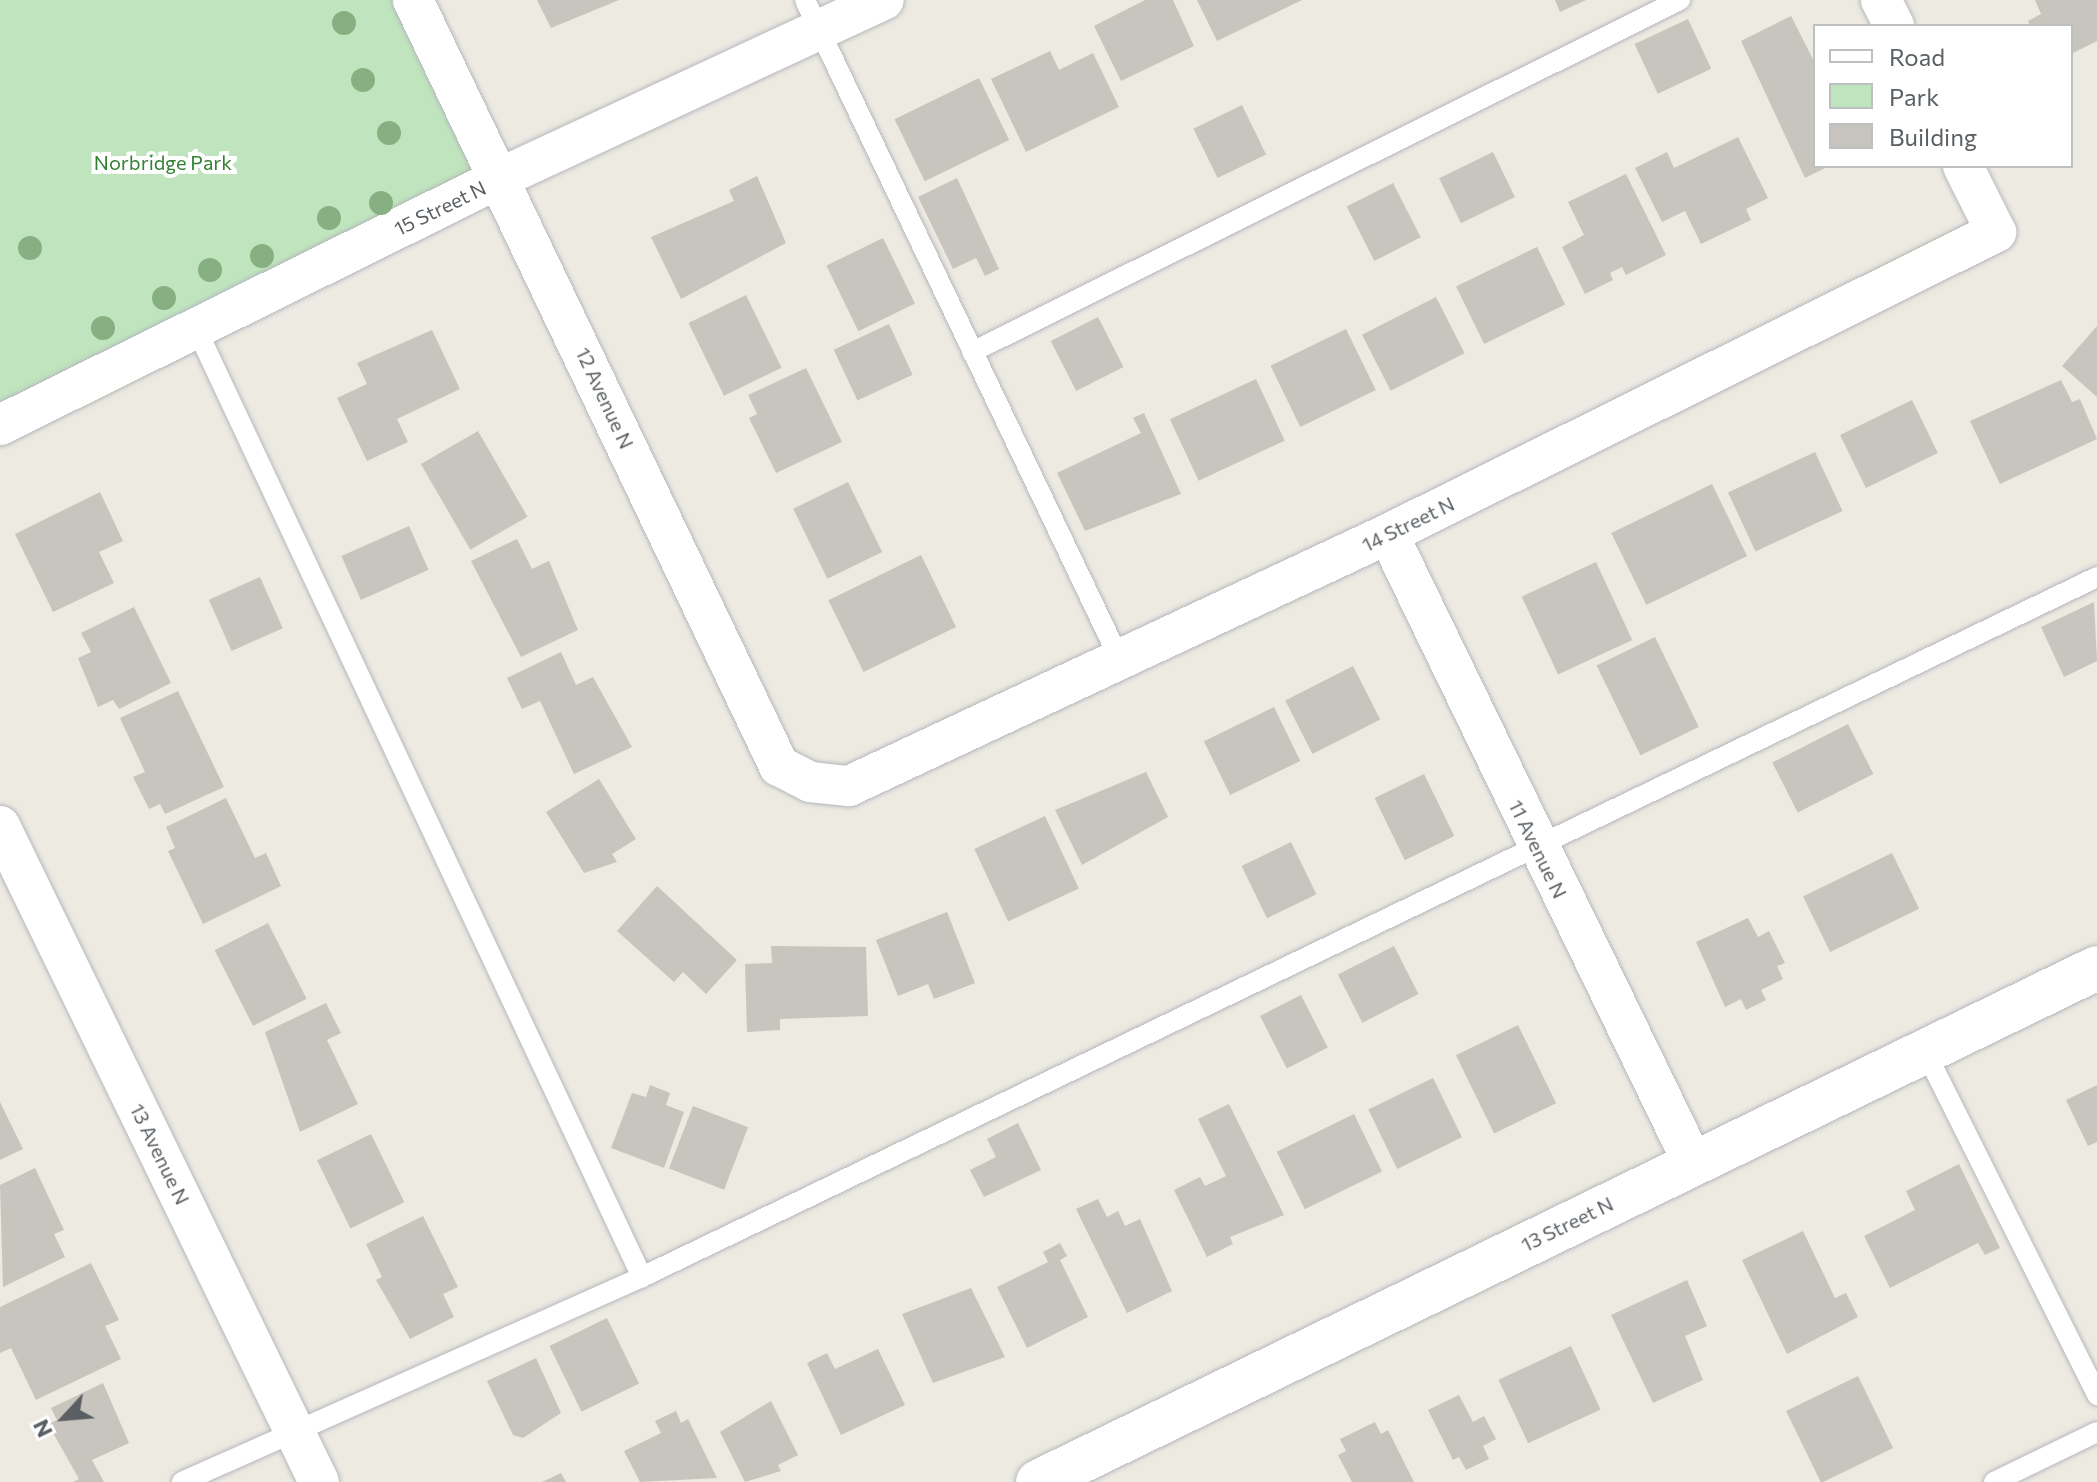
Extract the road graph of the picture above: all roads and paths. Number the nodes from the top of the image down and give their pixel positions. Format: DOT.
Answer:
graph roads {
  1 [pos="413,0"];
  2 [pos="884,0"];
  3 [pos="1680,0"];
  4 [pos="1881,0"];
  5 [pos="813,15"];
  6 [pos="1893,24"];
  7 [pos="1964,168"];
  8 [pos="500,178"];
  9 [pos="196,328"];
  10 [pos="972,352"];
  11 [pos="0,425"];
  12 [pos="1388,534"];
  13 [pos="2097,577"];
  14 [pos="1120,660"];
  15 [pos="810,782"];
  16 [pos="0,826"];
  17 [pos="1536,845"];
  18 [pos="2097,968"];
  19 [pos="1925,1051"];
  20 [pos="1693,1163"];
  21 [pos="642,1277"];
  22 [pos="2097,1395"];
  23 [pos="293,1429"];
  24 [pos="2097,1432"];
  25 [pos="182,1482"];
  26 [pos="319,1482"];
  27 [pos="1038,1482"];
  28 [pos="1994,1482"];
  1 -- 8 [label="street, 12 Avenue N"];
  2 -- 5 [label="street, 15 Street N"];
  3 -- 10 [label="lane"];
  4 -- 6 [label="street"];
  5 -- 8 [label="street, 15 Street N"];
  5 -- 10 [label="lane"];
  7 -- 12 [label="street, 14 Street N"];
  8 -- 9 [label="street, 15 Street N"];
  8 -- 15 [label="street, 12 Avenue N"];
  9 -- 11 [label="street, 15 Street N"];
  9 -- 21 [label="lane"];
  10 -- 14 [label="lane"];
  12 -- 14 [label="street, 14 Street N"];
  12 -- 17 [label="street, 11 Avenue N"];
  13 -- 17 [label="lane"];
  14 -- 15 [label="street, 14 Street N"];
  16 -- 23 [label="street, 13 Avenue N"];
  17 -- 20 [label="street, 11 Avenue N"];
  17 -- 21 [label="lane"];
  18 -- 19 [label="street, 13 Street N"];
  19 -- 20 [label="street, 13 Street N"];
  19 -- 22 [label="lane"];
  20 -- 27 [label="street, 13 Street N"];
  21 -- 23 [label="lane"];
  23 -- 25 [label="lane"];
  23 -- 26 [label="street, 13 Avenue N"];
  24 -- 28 [label="lane"];
}
